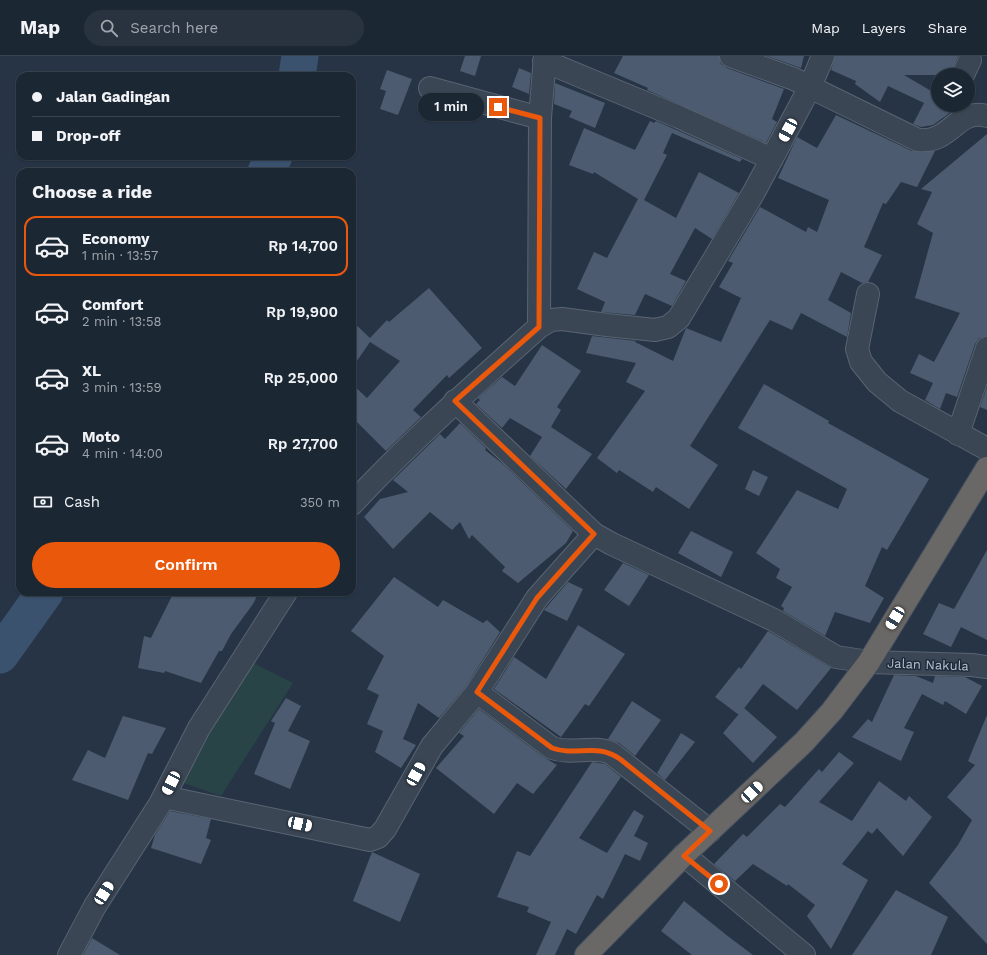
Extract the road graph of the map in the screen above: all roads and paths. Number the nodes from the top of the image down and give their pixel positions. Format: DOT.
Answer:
graph roads {
  1 [pos="731,56"];
  2 [pos="824,56"];
  3 [pos="544,58"];
  4 [pos="810,87"];
  5 [pos="430,88"];
  6 [pos="971,112"];
  7 [pos="540,118"];
  8 [pos="772,159"];
  9 [pos="868,294"];
  10 [pos="539,327"];
  11 [pos="987,348"];
  12 [pos="455,401"];
  13 [pos="958,434"];
  14 [pos="987,449"];
  15 [pos="987,468"];
  16 [pos="356,500"];
  17 [pos="594,534"];
  18 [pos="283,596"];
  19 [pos="869,662"];
  20 [pos="987,667"];
  21 [pos="477,692"];
  22 [pos="164,797"];
  23 [pos="710,831"];
  24 [pos="684,856"];
  25 [pos="69,955"];
  26 [pos="586,955"];
  27 [pos="804,955"];
  1 -- 4 [label="street"];
  2 -- 4 [label="street"];
  3 -- 7 [label="street"];
  3 -- 8 [label="street"];
  4 -- 6 [label="street"];
  4 -- 8 [label="street"];
  5 -- 7 [label="street"];
  7 -- 10 [label="street"];
  8 -- 10 [label="street"];
  9 -- 13 [label="street"];
  10 -- 12 [label="street"];
  11 -- 13 [label="street"];
  12 -- 16 [label="street"];
  12 -- 17 [label="street, Jalan Nakula"];
  13 -- 14 [label="street"];
  15 -- 19 [label="highway"];
  17 -- 19 [label="street, Jalan Nakula"];
  17 -- 21 [label="street"];
  18 -- 22 [label="street"];
  19 -- 20 [label="street, Jalan Nakula"];
  19 -- 23 [label="highway"];
  21 -- 22 [label="street"];
  21 -- 23 [label="street"];
  22 -- 25 [label="street"];
  23 -- 24 [label="highway"];
  24 -- 26 [label="highway"];
  24 -- 27 [label="street"];
}
